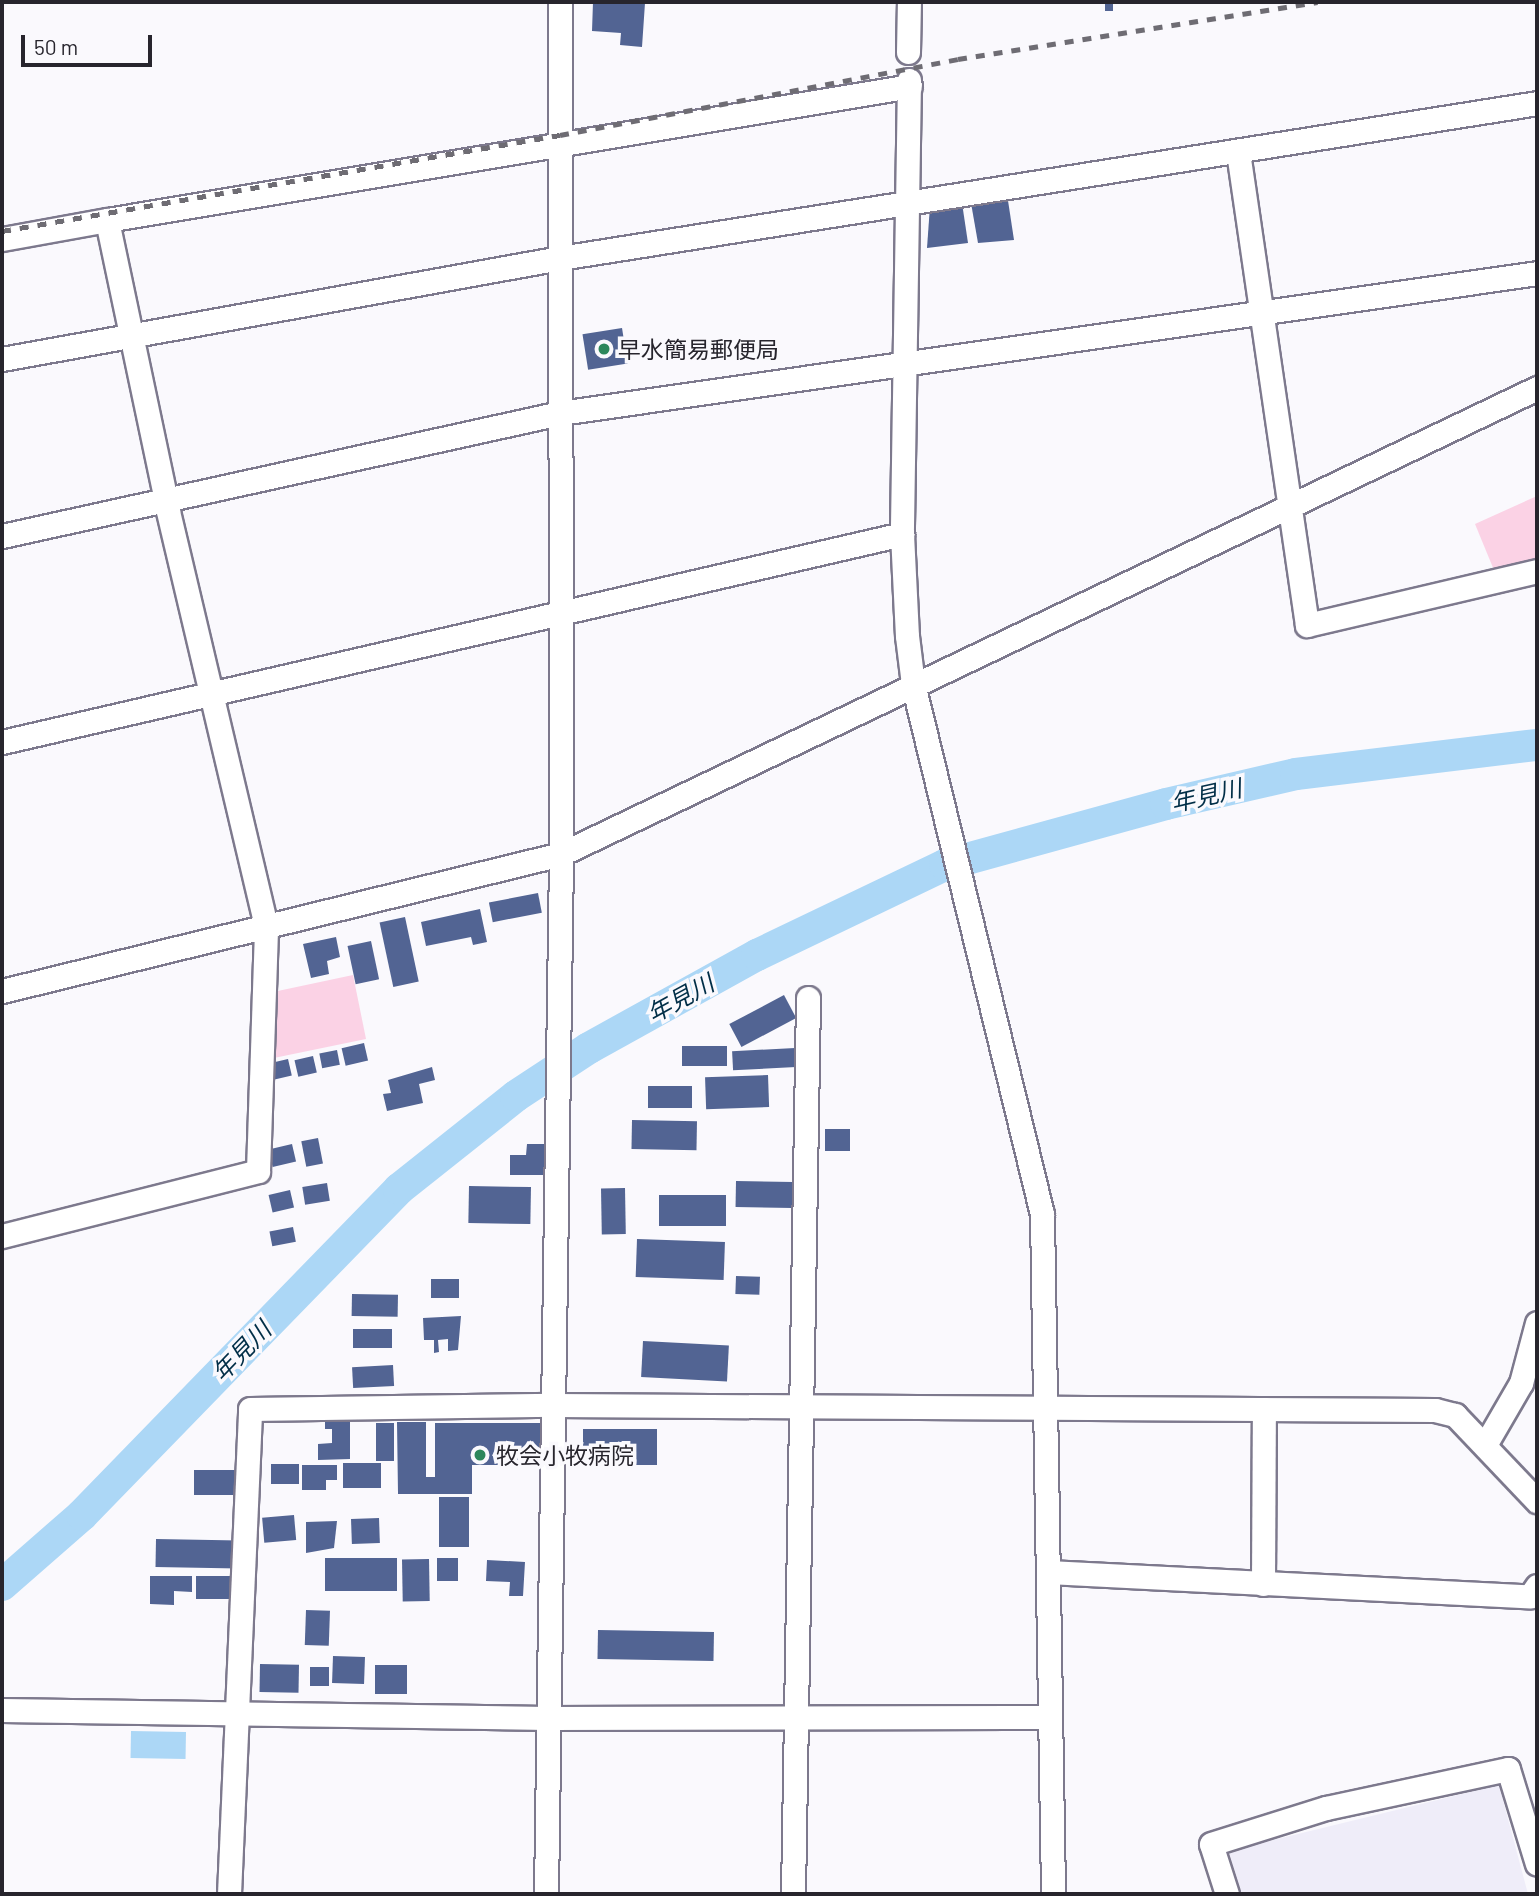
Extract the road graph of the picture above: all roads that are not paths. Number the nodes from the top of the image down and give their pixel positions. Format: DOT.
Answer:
graph roads {
  1 [pos="560,2"];
  2 [pos="909,2"];
  3 [pos="908,52"];
  4 [pos="1537,103"];
  5 [pos="560,142"];
  6 [pos="1238,152"];
  7 [pos="907,202"];
  8 [pos="107,220"];
  9 [pos="2,239"];
  10 [pos="560,258"];
  11 [pos="1537,273"];
  12 [pos="1261,313"];
  13 [pos="130,336"];
  14 [pos="2,359"];
  15 [pos="905,363"];
  16 [pos="1537,388"];
  17 [pos="560,413"];
  18 [pos="167,499"];
  19 [pos="1288,506"];
  20 [pos="902,534"];
  21 [pos="2,536"];
  22 [pos="1537,570"];
  23 [pos="562,614"];
  24 [pos="912,684"];
  25 [pos="211,694"];
  26 [pos="2,742"];
  27 [pos="561,854"];
  28 [pos="266,926"];
  29 [pos="2,990"];
  30 [pos="808,998"];
  31 [pos="2,1236"];
  32 [pos="1537,1323"];
  33 [pos="554,1405"];
  34 [pos="800,1408"];
  35 [pos="1046,1408"];
  36 [pos="1264,1409"];
  37 [pos="1485,1445"];
  38 [pos="1537,1500"];
  39 [pos="1048,1572"];
  40 [pos="1263,1584"];
  41 [pos="1537,1586"];
  42 [pos="2,1710"];
  43 [pos="236,1714"];
  44 [pos="796,1716"];
  45 [pos="1050,1717"];
  46 [pos="547,1718"];
  47 [pos="1537,1864"];
  48 [pos="229,1894"];
  49 [pos="545,1894"];
  50 [pos="793,1894"];
  51 [pos="1053,1894"];
  52 [pos="1227,1894"];
  1 -- 5 [label="street"];
  2 -- 3 [label="street"];
  4 -- 6 [label="street"];
  5 -- 7 [label="street"];
  5 -- 8 [label="street"];
  5 -- 10 [label="street"];
  6 -- 7 [label="street"];
  6 -- 12 [label="street"];
  7 -- 10 [label="street"];
  7 -- 15 [label="street"];
  8 -- 9 [label="street"];
  8 -- 13 [label="street"];
  10 -- 13 [label="street"];
  10 -- 17 [label="street"];
  11 -- 12 [label="street"];
  12 -- 15 [label="street"];
  12 -- 19 [label="street"];
  13 -- 14 [label="street"];
  13 -- 18 [label="street"];
  15 -- 17 [label="street"];
  15 -- 20 [label="street"];
  16 -- 19 [label="street"];
  17 -- 18 [label="street"];
  17 -- 23 [label="street"];
  18 -- 21 [label="street"];
  18 -- 25 [label="street"];
  19 -- 22 [label="street"];
  19 -- 24 [label="street"];
  20 -- 23 [label="street"];
  20 -- 24 [label="street"];
  23 -- 25 [label="street"];
  23 -- 27 [label="street"];
  24 -- 27 [label="street"];
  24 -- 35 [label="street"];
  25 -- 26 [label="street"];
  25 -- 28 [label="street"];
  27 -- 28 [label="street"];
  27 -- 33 [label="street"];
  28 -- 29 [label="street"];
  28 -- 31 [label="street"];
  30 -- 34 [label="street"];
  32 -- 37 [label="street"];
  33 -- 34 [label="street"];
  33 -- 43 [label="street"];
  33 -- 46 [label="street"];
  34 -- 35 [label="street"];
  34 -- 44 [label="street"];
  35 -- 36 [label="street"];
  35 -- 39 [label="street"];
  36 -- 37 [label="street"];
  36 -- 40 [label="street"];
  37 -- 38 [label="street"];
  39 -- 40 [label="street"];
  39 -- 45 [label="street"];
  40 -- 41 [label="street"];
  42 -- 43 [label="street"];
  43 -- 46 [label="street"];
  43 -- 48 [label="street"];
  44 -- 45 [label="street"];
  44 -- 46 [label="street"];
  44 -- 50 [label="street"];
  45 -- 51 [label="street"];
  46 -- 49 [label="street"];
  47 -- 52 [label="street"];
}
